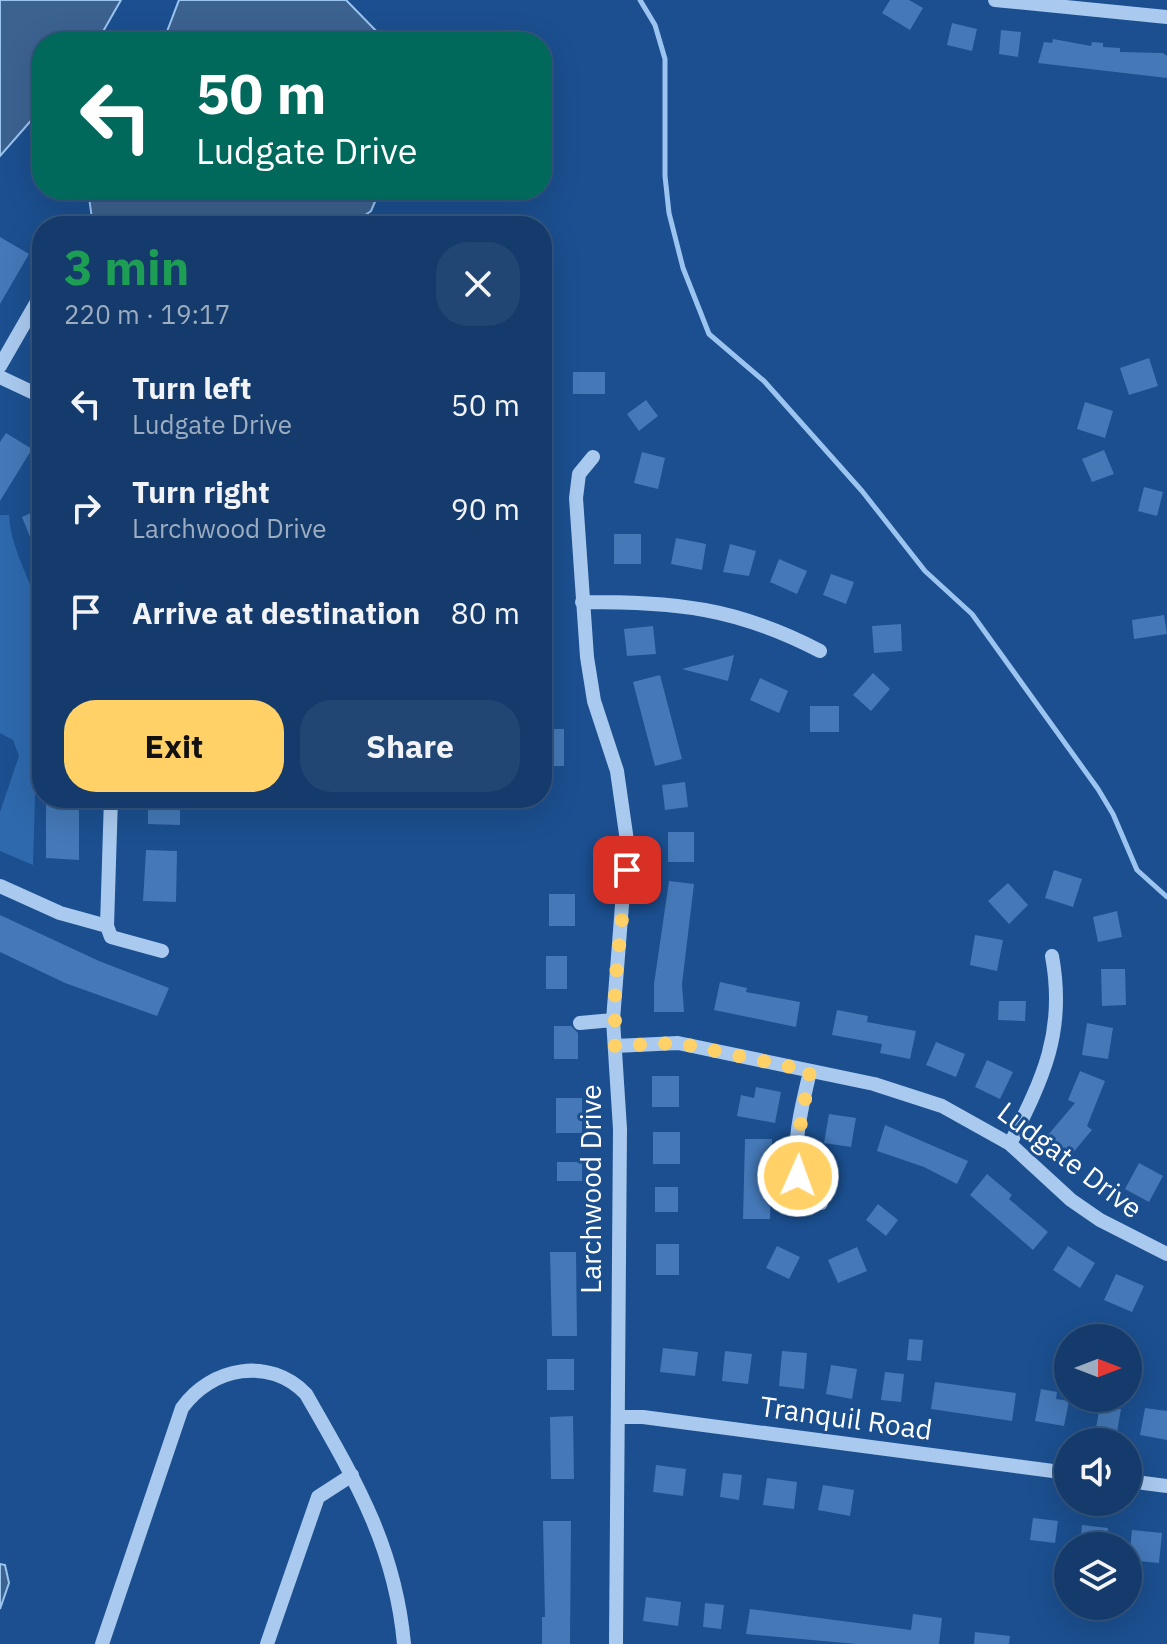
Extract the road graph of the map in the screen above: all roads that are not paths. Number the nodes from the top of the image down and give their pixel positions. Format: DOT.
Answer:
graph roads {
  1 [pos="995,0"];
  2 [pos="1154,0"];
  3 [pos="1160,16"];
  4 [pos="32,310"];
  5 [pos="0,366"];
  6 [pos="0,377"];
  7 [pos="32,392"];
  8 [pos="593,457"];
  9 [pos="582,602"];
  10 [pos="820,651"];
  11 [pos="111,808"];
  12 [pos="0,886"];
  13 [pos="107,926"];
  14 [pos="162,951"];
  15 [pos="1052,956"];
  16 [pos="613,1020"];
  17 [pos="580,1023"];
  18 [pos="615,1046"];
  19 [pos="810,1071"];
  20 [pos="1010,1144"];
  21 [pos="821,1203"];
  22 [pos="1167,1254"];
  23 [pos="618,1417"];
  24 [pos="1054,1471"];
  25 [pos="352,1475"];
  26 [pos="1142,1483"];
  27 [pos="1167,1486"];
  28 [pos="102,1644"];
  29 [pos="267,1644"];
  30 [pos="404,1644"];
  31 [pos="616,1644"];
  1 -- 3 [label="street"];
  2 -- 3 [label="street"];
  4 -- 5 [label="street"];
  6 -- 7 [label="street"];
  8 -- 9 [label="street, Larchwood Drive"];
  9 -- 10 [label="street"];
  9 -- 16 [label="street, Larchwood Drive"];
  11 -- 13 [label="street"];
  12 -- 13 [label="street"];
  13 -- 14 [label="street"];
  15 -- 20 [label="street"];
  16 -- 17 [label="street"];
  16 -- 18 [label="street, Larchwood Drive"];
  18 -- 19 [label="street, Ludgate Drive"];
  18 -- 23 [label="street, Larchwood Drive"];
  19 -- 20 [label="street, Ludgate Drive"];
  19 -- 21 [label="street"];
  20 -- 22 [label="street, Ludgate Drive"];
  23 -- 24 [label="street, Tranquil Road"];
  23 -- 31 [label="street, Larchwood Drive"];
  25 -- 28 [label="street"];
  25 -- 29 [label="street"];
  25 -- 30 [label="street"];
  26 -- 27 [label="street"];
}
